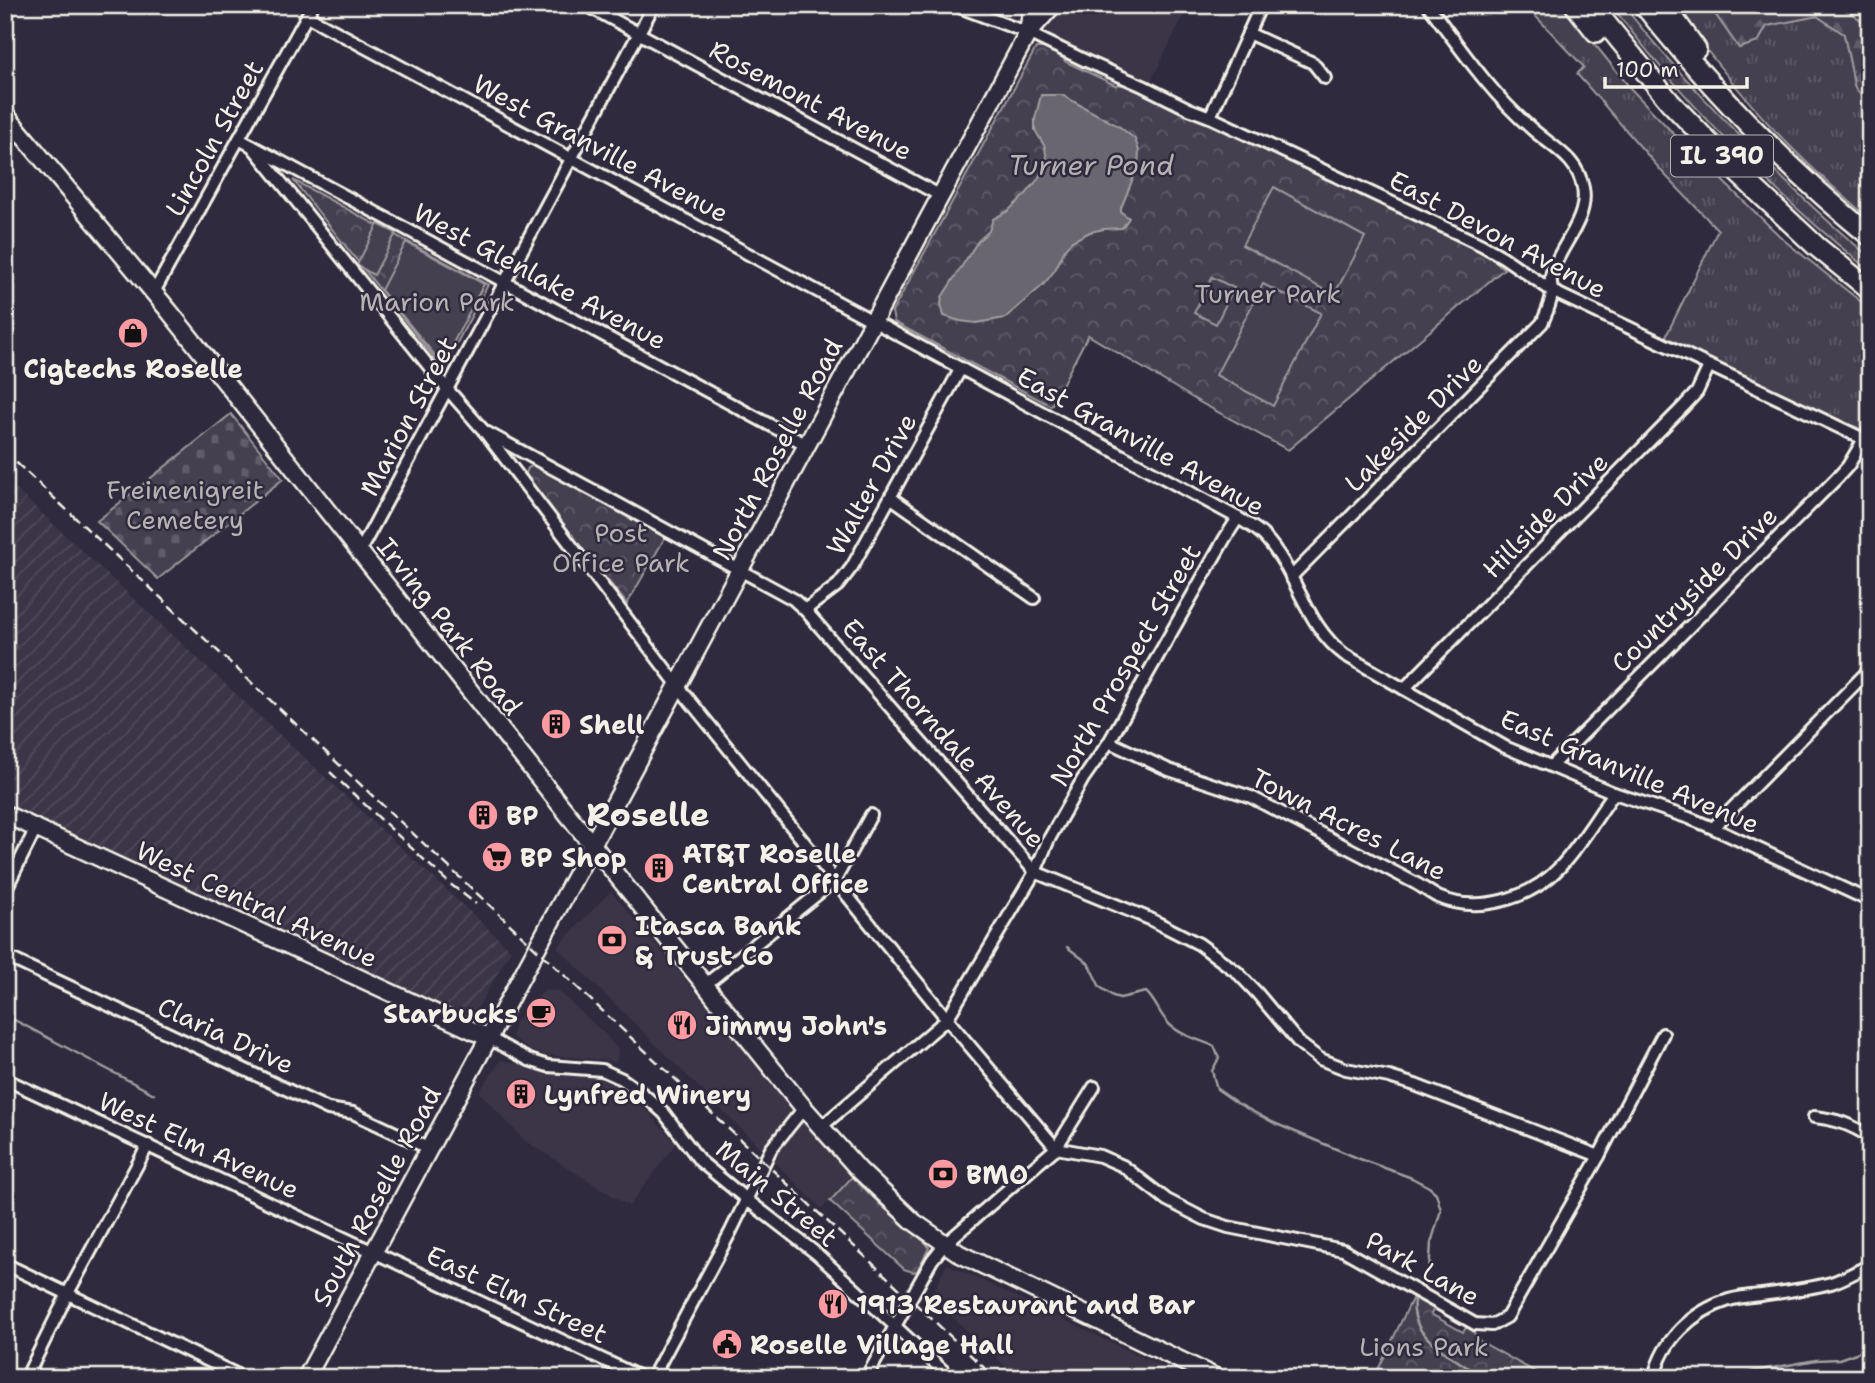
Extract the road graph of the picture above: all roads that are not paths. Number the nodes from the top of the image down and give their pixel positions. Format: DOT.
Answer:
graph roads {
  1 [pos="313,5"];
  2 [pos="586,5"];
  3 [pos="654,5"];
  4 [pos="954,5"];
  5 [pos="1032,5"];
  6 [pos="1053,5"];
  7 [pos="1261,5"];
  8 [pos="1428,5"];
  9 [pos="1574,5"];
  10 [pos="1591,5"];
  11 [pos="1644,5"];
  12 [pos="1664,5"];
  13 [pos="307,16"];
  14 [pos="1028,33"];
  15 [pos="1248,33"];
  16 [pos="639,34"];
  17 [pos="1325,78"];
  18 [pos="1671,102"];
  19 [pos="1730,103"];
  20 [pos="5,114"];
  21 [pos="1210,117"];
  22 [pos="239,139"];
  23 [pos="252,146"];
  24 [pos="572,158"];
  25 [pos="941,196"];
  26 [pos="1870,236"];
  27 [pos="505,282"];
  28 [pos="1870,290"];
  29 [pos="1552,291"];
  30 [pos="154,292"];
  31 [pos="874,320"];
  32 [pos="1709,366"];
  33 [pos="961,368"];
  34 [pos="448,390"];
  35 [pos="484,431"];
  36 [pos="1867,440"];
  37 [pos="807,444"];
  38 [pos="890,497"];
  39 [pos="1238,518"];
  40 [pos="360,551"];
  41 [pos="740,570"];
  42 [pos="1291,577"];
  43 [pos="1034,598"];
  44 [pos="806,610"];
  45 [pos="1870,669"];
  46 [pos="678,686"];
  47 [pos="1404,689"];
  48 [pos="1110,742"];
  49 [pos="1551,766"];
  50 [pos="1614,793"];
  51 [pos="5,814"];
  52 [pos="871,815"];
  53 [pos="36,828"];
  54 [pos="1713,828"];
  55 [pos="593,845"];
  56 [pos="1035,872"];
  57 [pos="835,880"];
  58 [pos="5,891"];
  59 [pos="1870,901"];
  60 [pos="5,956"];
  61 [pos="706,984"];
  62 [pos="947,1019"];
  63 [pos="1663,1034"];
  64 [pos="489,1038"];
  65 [pos="5,1079"];
  66 [pos="1094,1087"];
  67 [pos="804,1108"];
  68 [pos="1814,1117"];
  69 [pos="821,1127"];
  70 [pos="1870,1137"];
  71 [pos="148,1145"];
  72 [pos="1056,1148"];
  73 [pos="430,1149"];
  74 [pos="1599,1156"];
  75 [pos="746,1199"];
  76 [pos="945,1244"];
  77 [pos="374,1252"];
  78 [pos="5,1264"];
  79 [pos="1870,1265"];
  80 [pos="68,1293"];
  81 [pos="894,1326"];
  82 [pos="26,1378"];
  83 [pos="244,1378"];
  84 [pos="306,1378"];
  85 [pos="642,1378"];
  86 [pos="652,1378"];
  87 [pos="866,1378"];
  88 [pos="951,1378"];
  89 [pos="1217,1378"];
  90 [pos="1654,1378"];
  1 -- 13 [label="street, Lincoln Street"];
  2 -- 16 [label="street, Rosemont Avenue"];
  3 -- 16 [label="street, Marion Street"];
  4 -- 14 [label="street, East Devon Avenue"];
  5 -- 14 [label="main road, North Roselle Road"];
  6 -- 14 [label="main road, North Roselle Road"];
  7 -- 15 [label="street"];
  8 -- 29 [label="street, Lakeside Drive"];
  9 -- 18 [label="highway"];
  10 -- 18 [label="highway, IL 390"];
  11 -- 19 [label="highway, IL 390"];
  12 -- 19 [label="highway"];
  13 -- 22 [label="street, Lincoln Street"];
  13 -- 24 [label="street, West Granville Avenue"];
  14 -- 21 [label="street, East Devon Avenue"];
  14 -- 25 [label="main road, North Roselle Road"];
  15 -- 17 [label="street"];
  15 -- 21 [label="street"];
  16 -- 24 [label="street, Marion Street"];
  16 -- 25 [label="street, Rosemont Avenue"];
  18 -- 28 [label="highway, IL 390"];
  19 -- 26 [label="highway, IL 390"];
  20 -- 30 [label="main road, Irving Park Road"];
  21 -- 29 [label="street, East Devon Avenue"];
  22 -- 23 [label="street, West Glenlake Avenue"];
  22 -- 30 [label="street, Lincoln Street"];
  23 -- 27 [label="street, West Glenlake Avenue"];
  23 -- 34 [label="street"];
  24 -- 27 [label="street, Marion Street"];
  24 -- 31 [label="street, West Granville Avenue"];
  25 -- 31 [label="main road, North Roselle Road"];
  27 -- 34 [label="street, Marion Street"];
  27 -- 37 [label="street, West Glenlake Avenue"];
  29 -- 32 [label="street, East Devon Avenue"];
  29 -- 42 [label="street, Lakeside Drive"];
  30 -- 40 [label="main road, Irving Park Road"];
  31 -- 33 [label="street, East Granville Avenue"];
  31 -- 37 [label="main road, North Roselle Road"];
  32 -- 36 [label="street, East Devon Avenue"];
  32 -- 47 [label="street, Hillside Drive"];
  33 -- 38 [label="street, Walter Drive"];
  33 -- 39 [label="street, East Granville Avenue"];
  34 -- 35 [label="street"];
  34 -- 40 [label="street, Marion Street"];
  35 -- 41 [label="street, East Thorndale Avenue"];
  35 -- 46 [label="street"];
  36 -- 49 [label="street, Countryside Drive"];
  37 -- 41 [label="main road, North Roselle Road"];
  38 -- 43 [label="street"];
  38 -- 44 [label="street, Walter Drive"];
  39 -- 42 [label="street, East Granville Avenue"];
  39 -- 48 [label="street, North Prospect Street"];
  40 -- 55 [label="main road, Irving Park Road"];
  41 -- 44 [label="street, East Thorndale Avenue"];
  41 -- 46 [label="main road, North Roselle Road"];
  42 -- 47 [label="street, East Granville Avenue"];
  44 -- 56 [label="street, East Thorndale Avenue"];
  45 -- 54 [label="street"];
  46 -- 55 [label="main road, North Roselle Road"];
  46 -- 57 [label="street"];
  47 -- 49 [label="street, East Granville Avenue"];
  48 -- 50 [label="street, Town Acres Lane"];
  48 -- 56 [label="street, North Prospect Street"];
  49 -- 50 [label="street, East Granville Avenue"];
  50 -- 54 [label="street, East Granville Avenue"];
  51 -- 53 [label="main road, West Central Avenue"];
  52 -- 57 [label="street"];
  53 -- 58 [label="street"];
  53 -- 64 [label="main road, West Central Avenue"];
  54 -- 59 [label="street, East Granville Avenue"];
  55 -- 61 [label="main road, Irving Park Road"];
  55 -- 64 [label="main road, North Roselle Road"];
  56 -- 62 [label="street, North Prospect Street"];
  56 -- 74 [label="street, East Thorndale Avenue"];
  57 -- 61 [label="street"];
  57 -- 62 [label="street"];
  60 -- 73 [label="street, Claria Drive"];
  61 -- 67 [label="main road, Irving Park Road"];
  62 -- 69 [label="street, North Prospect Street"];
  62 -- 72 [label="street"];
  63 -- 74 [label="street, Park Lane"];
  64 -- 73 [label="main road, South Roselle Road"];
  64 -- 75 [label="street, Main Street"];
  65 -- 71 [label="street, West Elm Avenue"];
  66 -- 72 [label="street"];
  67 -- 69 [label="main road, Irving Park Road"];
  67 -- 75 [label="street"];
  68 -- 70 [label="street"];
  69 -- 76 [label="main road, Irving Park Road"];
  71 -- 77 [label="street, West Elm Avenue"];
  71 -- 80 [label="street"];
  72 -- 74 [label="street, Park Lane"];
  72 -- 76 [label="street"];
  73 -- 77 [label="main road, South Roselle Road"];
  75 -- 81 [label="street, Main Street"];
  75 -- 86 [label="street"];
  76 -- 81 [label="street"];
  76 -- 89 [label="main road, Irving Park Road"];
  77 -- 84 [label="main road, South Roselle Road"];
  77 -- 85 [label="street, East Elm Street"];
  78 -- 80 [label="street"];
  79 -- 90 [label="street"];
  80 -- 82 [label="street"];
  80 -- 83 [label="street"];
  81 -- 87 [label="street"];
  81 -- 88 [label="street, Main Street"];
}
